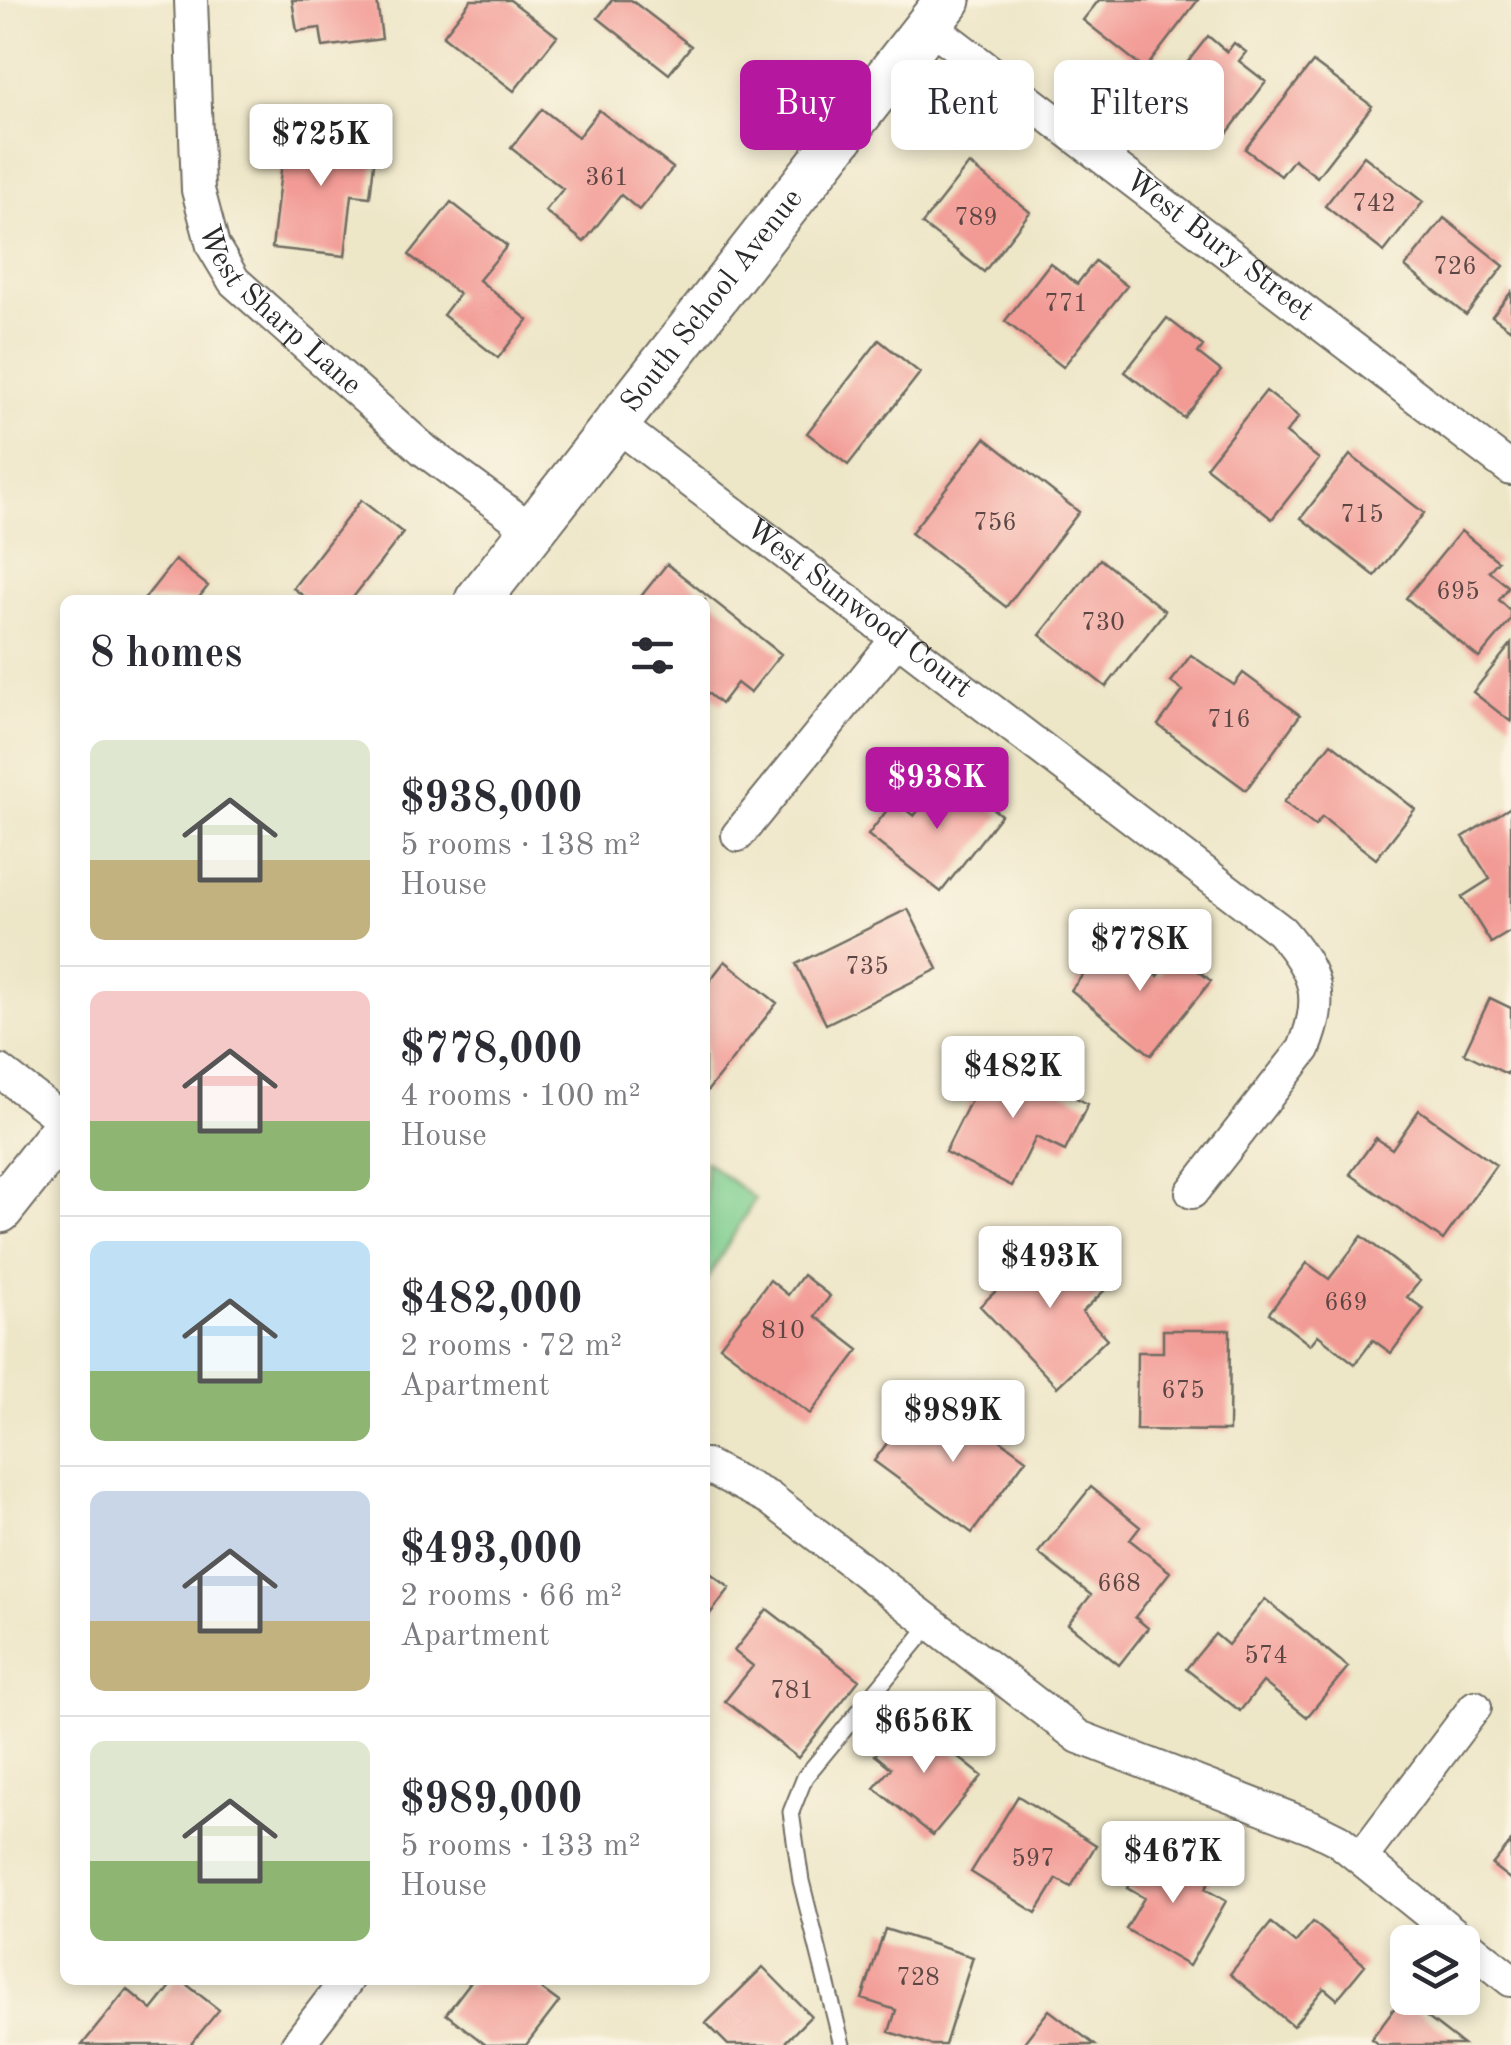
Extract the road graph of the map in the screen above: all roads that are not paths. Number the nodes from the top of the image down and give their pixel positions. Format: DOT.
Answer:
graph roads {
  1 [pos="191,0"];
  2 [pos="938,12"];
  3 [pos="616,424"];
  4 [pos="1511,469"];
  5 [pos="532,530"];
  6 [pos="482,595"];
  7 [pos="896,639"];
  8 [pos="738,836"];
  9 [pos="0,1071"];
  10 [pos="60,1121"];
  11 [pos="60,1132"];
  12 [pos="1192,1192"];
  13 [pos="0,1210"];
  14 [pos="710,1468"];
  15 [pos="931,1624"];
  16 [pos="1475,1707"];
  17 [pos="1361,1858"];
  18 [pos="1511,1980"];
  19 [pos="343,1985"];
  20 [pos="297,2045"];
  21 [pos="842,2045"];
  1 -- 5 [label="street, West Sharp Lane"];
  2 -- 3 [label="street, South School Avenue"];
  2 -- 4 [label="street, West Bury Street"];
  3 -- 5 [label="street, South School Avenue"];
  3 -- 7 [label="street, West Sunwood Court"];
  5 -- 6 [label="street, South School Avenue"];
  7 -- 8 [label="street"];
  7 -- 12 [label="street, West Sunwood Court"];
  9 -- 10 [label="street"];
  11 -- 13 [label="street"];
  14 -- 15 [label="street"];
  15 -- 17 [label="street"];
  15 -- 21 [label="lane"];
  16 -- 17 [label="street"];
  17 -- 18 [label="street"];
  19 -- 20 [label="street"];
}
